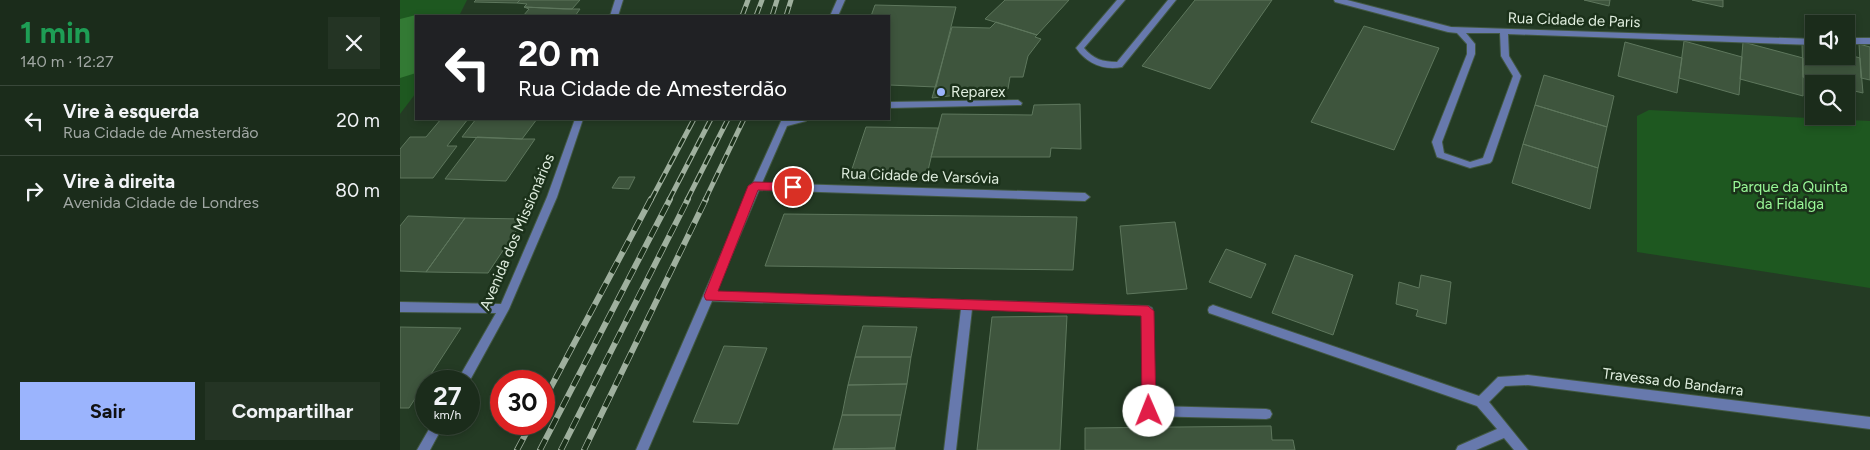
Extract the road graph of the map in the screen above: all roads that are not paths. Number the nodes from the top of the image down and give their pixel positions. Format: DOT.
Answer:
graph roads {
  1 [pos="619,0"];
  2 [pos="841,0"];
  3 [pos="1121,0"];
  4 [pos="1172,0"];
  5 [pos="1338,0"];
  6 [pos="614,15"];
  7 [pos="834,15"];
  8 [pos="1504,31"];
  9 [pos="1460,32"];
  10 [pos="1855,41"];
  11 [pos="1870,41"];
  12 [pos="1805,42"];
  13 [pos="1018,103"];
  14 [pos="890,105"];
  15 [pos="579,120"];
  16 [pos="785,122"];
  17 [pos="754,186"];
  18 [pos="1085,197"];
  19 [pos="710,296"];
  20 [pos="967,304"];
  21 [pos="400,307"];
  22 [pos="504,309"];
  23 [pos="1213,310"];
  24 [pos="469,370"];
  25 [pos="1481,402"];
  26 [pos="1266,414"];
  27 [pos="1870,423"];
  28 [pos="1506,431"];
  29 [pos="432,435"];
  30 [pos="423,450"];
  31 [pos="642,450"];
  32 [pos="950,450"];
  33 [pos="1462,450"];
  34 [pos="1522,450"];
  1 -- 6 [label="street"];
  2 -- 7 [label="street"];
  3 -- 4 [label="street"];
  5 -- 9 [label="street, Rua Cidade de Paris"];
  8 -- 9 [label="street, Rua Cidade de Paris"];
  8 -- 9 [label="street"];
  8 -- 12 [label="street, Rua Cidade de Paris"];
  10 -- 11 [label="street"];
  13 -- 14 [label="street"];
  15 -- 22 [label="street, Avenida dos Missionários"];
  16 -- 17 [label="street"];
  17 -- 18 [label="street, Rua Cidade de Varsóvia"];
  17 -- 19 [label="street"];
  19 -- 20 [label="street"];
  19 -- 31 [label="street"];
  20 -- 26 [label="street"];
  20 -- 32 [label="street"];
  21 -- 22 [label="street"];
  22 -- 24 [label="street, Avenida dos Missionários"];
  23 -- 25 [label="street"];
  25 -- 27 [label="street, Travessa do Bandarra"];
  25 -- 28 [label="street"];
  28 -- 33 [label="street"];
  28 -- 34 [label="street"];
  29 -- 30 [label="street"];
}
